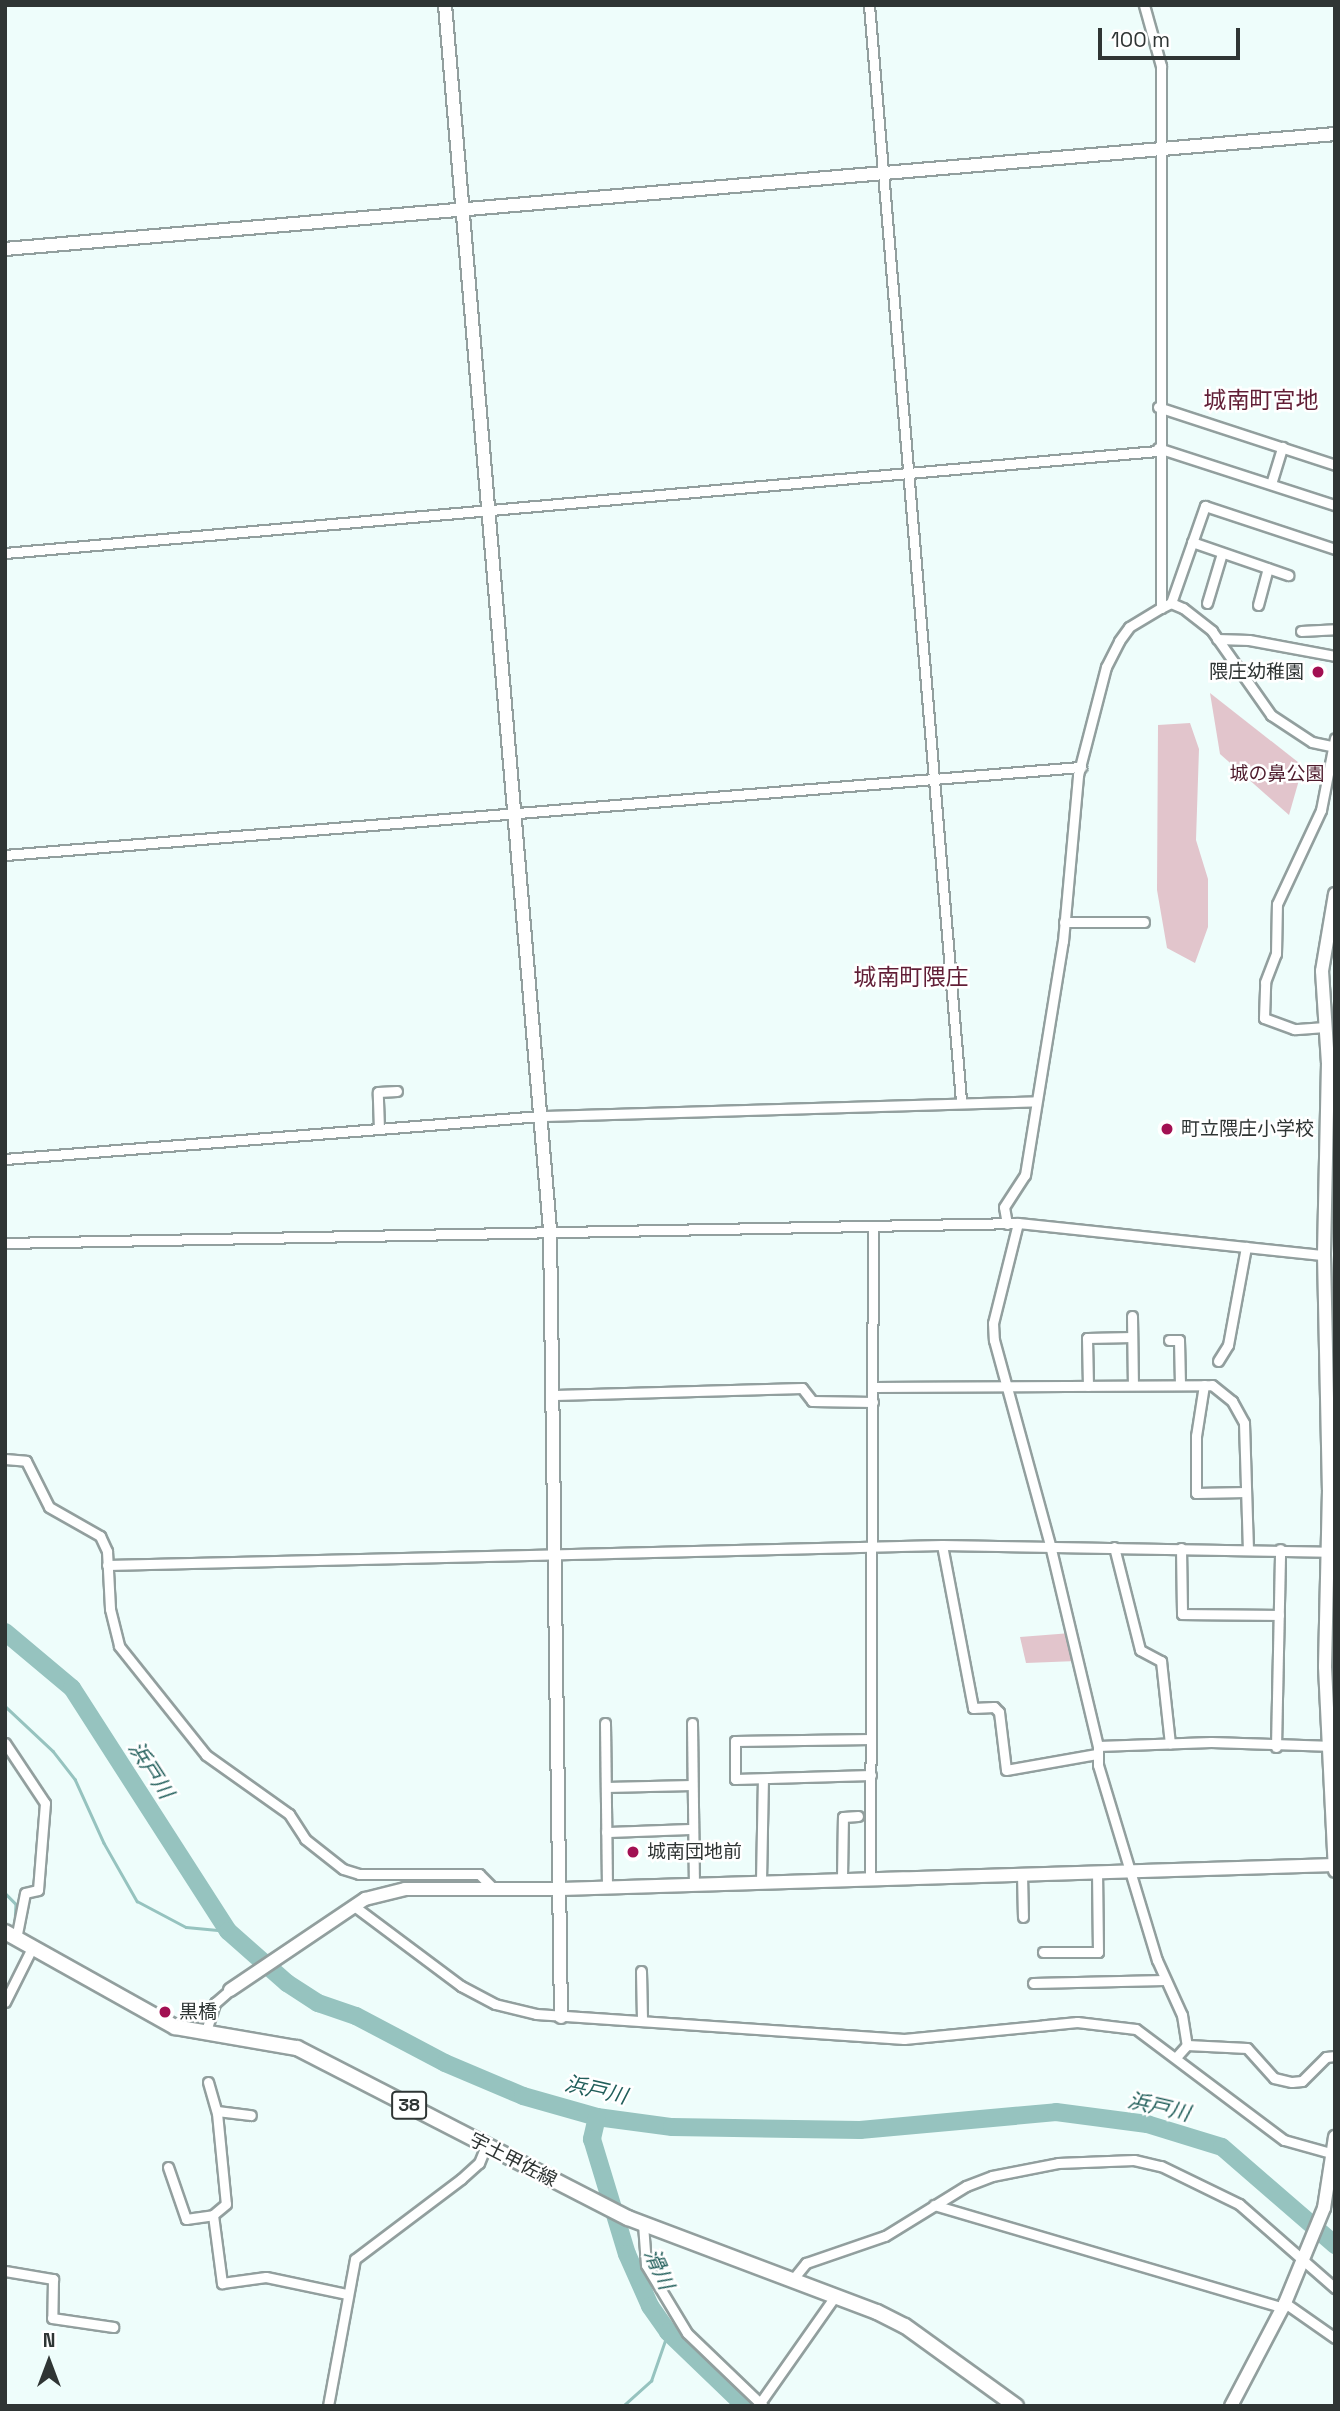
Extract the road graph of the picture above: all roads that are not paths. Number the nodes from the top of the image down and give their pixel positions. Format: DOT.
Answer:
graph roads {
  1 [pos="445,5"];
  2 [pos="869,5"];
  3 [pos="1144,5"];
  4 [pos="1335,134"];
  5 [pos="1159,150"];
  6 [pos="883,173"];
  7 [pos="463,211"];
  8 [pos="5,249"];
  9 [pos="1158,407"];
  10 [pos="1282,447"];
  11 [pos="1158,450"];
  12 [pos="1335,465"];
  13 [pos="909,475"];
  14 [pos="1271,484"];
  15 [pos="1335,505"];
  16 [pos="490,511"];
  17 [pos="1192,542"];
  18 [pos="1335,548"];
  19 [pos="5,553"];
  20 [pos="1222,553"];
  21 [pos="1268,568"];
  22 [pos="1288,575"];
  23 [pos="1171,603"];
  24 [pos="1207,603"];
  25 [pos="1258,605"];
  26 [pos="1161,608"];
  27 [pos="1335,629"];
  28 [pos="1301,631"];
  29 [pos="1217,639"];
  30 [pos="1335,656"];
  31 [pos="1334,744"];
  32 [pos="1080,767"];
  33 [pos="934,778"];
  34 [pos="516,812"];
  35 [pos="5,855"];
  36 [pos="1335,894"];
  37 [pos="1064,922"];
  38 [pos="1144,922"];
  39 [pos="1325,1027"];
  40 [pos="1331,1064"];
  41 [pos="397,1091"];
  42 [pos="961,1101"];
  43 [pos="1035,1101"];
  44 [pos="541,1116"];
  45 [pos="379,1129"];
  46 [pos="5,1158"];
  47 [pos="1017,1223"];
  48 [pos="1007,1224"];
  49 [pos="873,1229"];
  50 [pos="550,1231"];
  51 [pos="5,1243"];
  52 [pos="1246,1247"];
  53 [pos="1324,1255"];
  54 [pos="1330,1305"];
  55 [pos="1132,1316"];
  56 [pos="1132,1337"];
  57 [pos="1169,1340"];
  58 [pos="1218,1362"];
  59 [pos="1133,1385"];
  60 [pos="1180,1385"];
  61 [pos="1204,1385"];
  62 [pos="1088,1386"];
  63 [pos="874,1387"];
  64 [pos="1007,1387"];
  65 [pos="555,1395"];
  66 [pos="873,1402"];
  67 [pos="5,1460"];
  68 [pos="1332,1490"];
  69 [pos="1246,1492"];
  70 [pos="942,1545"];
  71 [pos="1050,1545"];
  72 [pos="1114,1547"];
  73 [pos="1248,1547"];
  74 [pos="1181,1548"];
  75 [pos="1280,1549"];
  76 [pos="873,1550"];
  77 [pos="1328,1552"];
  78 [pos="555,1555"];
  79 [pos="107,1565"];
  80 [pos="1331,1602"];
  81 [pos="1279,1615"];
  82 [pos="605,1723"];
  83 [pos="692,1723"];
  84 [pos="871,1740"];
  85 [pos="5,1743"];
  86 [pos="1170,1744"];
  87 [pos="1331,1746"];
  88 [pos="1276,1747"];
  89 [pos="1098,1750"];
  90 [pos="871,1775"];
  91 [pos="762,1779"];
  92 [pos="692,1785"];
  93 [pos="606,1787"];
  94 [pos="859,1816"];
  95 [pos="692,1829"];
  96 [pos="606,1832"];
  97 [pos="1335,1865"];
  98 [pos="1335,1871"];
  99 [pos="1097,1872"];
  100 [pos="1132,1872"];
  101 [pos="1022,1874"];
  102 [pos="842,1878"];
  103 [pos="870,1878"];
  104 [pos="761,1881"];
  105 [pos="694,1884"];
  106 [pos="607,1887"];
  107 [pos="493,1888"];
  108 [pos="561,1889"];
  109 [pos="351,1909"];
  110 [pos="1023,1917"];
  111 [pos="11,1935"];
  112 [pos="33,1948"];
  113 [pos="1043,1952"];
  114 [pos="641,1971"];
  115 [pos="1164,1980"];
  116 [pos="1034,1983"];
  117 [pos="230,1990"];
  118 [pos="5,2002"];
  119 [pos="561,2017"];
  120 [pos="642,2020"];
  121 [pos="205,2036"];
  122 [pos="1186,2045"];
  123 [pos="1177,2056"];
  124 [pos="1335,2056"];
  125 [pos="208,2082"];
  126 [pos="217,2111"];
  127 [pos="251,2115"];
  128 [pos="1335,2137"];
  129 [pos="486,2147"];
  130 [pos="1334,2162"];
  131 [pos="168,2167"];
  132 [pos="934,2205"];
  133 [pos="213,2216"];
  134 [pos="643,2224"];
  135 [pos="1305,2253"];
  136 [pos="5,2271"];
  137 [pos="793,2280"];
  138 [pos="1335,2288"];
  139 [pos="347,2294"];
  140 [pos="836,2295"];
  141 [pos="1284,2305"];
  142 [pos="113,2327"];
  143 [pos="1335,2339"];
  144 [pos="761,2404"];
  145 [pos="328,2406"];
  146 [pos="1016,2406"];
  147 [pos="1231,2406"];
  1 -- 7 [label="street"];
  2 -- 6 [label="street"];
  3 -- 5 [label="street"];
  4 -- 5 [label="street"];
  5 -- 6 [label="street"];
  5 -- 9 [label="street"];
  6 -- 7 [label="street"];
  6 -- 13 [label="street"];
  7 -- 8 [label="street"];
  7 -- 16 [label="street"];
  9 -- 10 [label="street"];
  9 -- 11 [label="street"];
  10 -- 12 [label="street"];
  10 -- 14 [label="street"];
  11 -- 13 [label="street"];
  11 -- 14 [label="street"];
  11 -- 26 [label="street"];
  13 -- 16 [label="street"];
  13 -- 33 [label="street"];
  14 -- 15 [label="street"];
  16 -- 19 [label="street"];
  16 -- 34 [label="street"];
  17 -- 18 [label="street"];
  17 -- 20 [label="street"];
  17 -- 23 [label="street"];
  20 -- 21 [label="street"];
  20 -- 24 [label="street"];
  21 -- 22 [label="street"];
  21 -- 25 [label="street"];
  23 -- 26 [label="street"];
  23 -- 29 [label="street"];
  26 -- 32 [label="street"];
  27 -- 28 [label="street"];
  29 -- 30 [label="street"];
  29 -- 31 [label="street"];
  31 -- 39 [label="street"];
  32 -- 33 [label="street"];
  32 -- 37 [label="street"];
  33 -- 34 [label="street"];
  33 -- 42 [label="street"];
  34 -- 35 [label="street"];
  34 -- 44 [label="street"];
  36 -- 39 [label="street"];
  37 -- 38 [label="street"];
  37 -- 43 [label="street"];
  39 -- 40 [label="street"];
  40 -- 53 [label="street"];
  41 -- 45 [label="street"];
  42 -- 43 [label="street"];
  42 -- 44 [label="street"];
  43 -- 48 [label="street"];
  44 -- 45 [label="street"];
  44 -- 50 [label="street"];
  45 -- 46 [label="street"];
  47 -- 48 [label="street"];
  47 -- 52 [label="street"];
  47 -- 64 [label="street"];
  48 -- 49 [label="street"];
  49 -- 50 [label="street"];
  49 -- 63 [label="street"];
  50 -- 51 [label="street"];
  50 -- 65 [label="street"];
  52 -- 53 [label="street"];
  52 -- 58 [label="street"];
  53 -- 54 [label="street"];
  54 -- 68 [label="street"];
  55 -- 56 [label="street"];
  56 -- 59 [label="street"];
  56 -- 62 [label="street"];
  57 -- 60 [label="street"];
  59 -- 60 [label="street"];
  59 -- 62 [label="street"];
  60 -- 61 [label="street"];
  61 -- 69 [label="street"];
  61 -- 69 [label="street"];
  62 -- 64 [label="street"];
  63 -- 64 [label="street"];
  63 -- 66 [label="street"];
  64 -- 71 [label="street"];
  65 -- 66 [label="street"];
  65 -- 78 [label="street"];
  66 -- 76 [label="street"];
  67 -- 79 [label="street"];
  68 -- 77 [label="street"];
  69 -- 73 [label="street"];
  70 -- 71 [label="street"];
  70 -- 76 [label="street"];
  70 -- 89 [label="street"];
  71 -- 72 [label="street"];
  71 -- 89 [label="street"];
  72 -- 74 [label="street"];
  72 -- 86 [label="street"];
  73 -- 74 [label="street"];
  73 -- 75 [label="street"];
  74 -- 81 [label="street"];
  75 -- 77 [label="street"];
  75 -- 81 [label="street"];
  76 -- 78 [label="street"];
  76 -- 84 [label="street"];
  77 -- 80 [label="street"];
  78 -- 79 [label="street"];
  78 -- 108 [label="street"];
  79 -- 107 [label="street"];
  80 -- 87 [label="street"];
  81 -- 88 [label="street"];
  82 -- 93 [label="street"];
  83 -- 92 [label="street"];
  84 -- 90 [label="street"];
  84 -- 91 [label="street"];
  85 -- 111 [label="street"];
  86 -- 88 [label="street"];
  86 -- 89 [label="street"];
  87 -- 88 [label="street"];
  87 -- 97 [label="street"];
  89 -- 100 [label="street"];
  90 -- 91 [label="street"];
  90 -- 103 [label="street"];
  91 -- 104 [label="street"];
  92 -- 93 [label="street"];
  92 -- 95 [label="street"];
  93 -- 96 [label="street"];
  94 -- 102 [label="street"];
  95 -- 96 [label="street"];
  95 -- 105 [label="street"];
  96 -- 106 [label="street"];
  97 -- 98 [label="street"];
  97 -- 100 [label="street"];
  99 -- 100 [label="street"];
  99 -- 101 [label="street"];
  99 -- 113 [label="street"];
  100 -- 115 [label="street"];
  101 -- 103 [label="street"];
  101 -- 110 [label="street"];
  102 -- 103 [label="street"];
  102 -- 104 [label="street"];
  104 -- 105 [label="street"];
  105 -- 106 [label="street"];
  106 -- 108 [label="street"];
  107 -- 108 [label="street"];
  107 -- 109 [label="street"];
  108 -- 119 [label="street"];
  109 -- 117 [label="street"];
  109 -- 119 [label="street"];
  111 -- 112 [label="main road, 宇土甲佐線 / 38"];
  112 -- 118 [label="street"];
  112 -- 121 [label="main road, 宇土甲佐線 / 38"];
  114 -- 120 [label="street"];
  115 -- 116 [label="street"];
  115 -- 122 [label="street"];
  117 -- 121 [label="street"];
  119 -- 120 [label="street"];
  120 -- 123 [label="street"];
  121 -- 129 [label="main road, 宇土甲佐線 / 38"];
  122 -- 123 [label="street"];
  122 -- 124 [label="street"];
  123 -- 130 [label="street"];
  125 -- 126 [label="street"];
  126 -- 127 [label="street"];
  126 -- 133 [label="street"];
  128 -- 130 [label="street"];
  129 -- 134 [label="main road, 宇土甲佐線 / 38"];
  129 -- 139 [label="street"];
  130 -- 135 [label="street"];
  131 -- 133 [label="street"];
  132 -- 135 [label="street"];
  132 -- 137 [label="street"];
  132 -- 141 [label="street"];
  133 -- 139 [label="street"];
  134 -- 137 [label="main road, 宇土甲佐線 / 38"];
  134 -- 144 [label="street"];
  135 -- 138 [label="street"];
  135 -- 141 [label="street"];
  136 -- 142 [label="street"];
  137 -- 140 [label="main road, 宇土甲佐線 / 38"];
  139 -- 145 [label="street"];
  140 -- 144 [label="street"];
  140 -- 146 [label="main road, 宇土甲佐線 / 38"];
  141 -- 143 [label="street"];
  141 -- 147 [label="street"];
}
